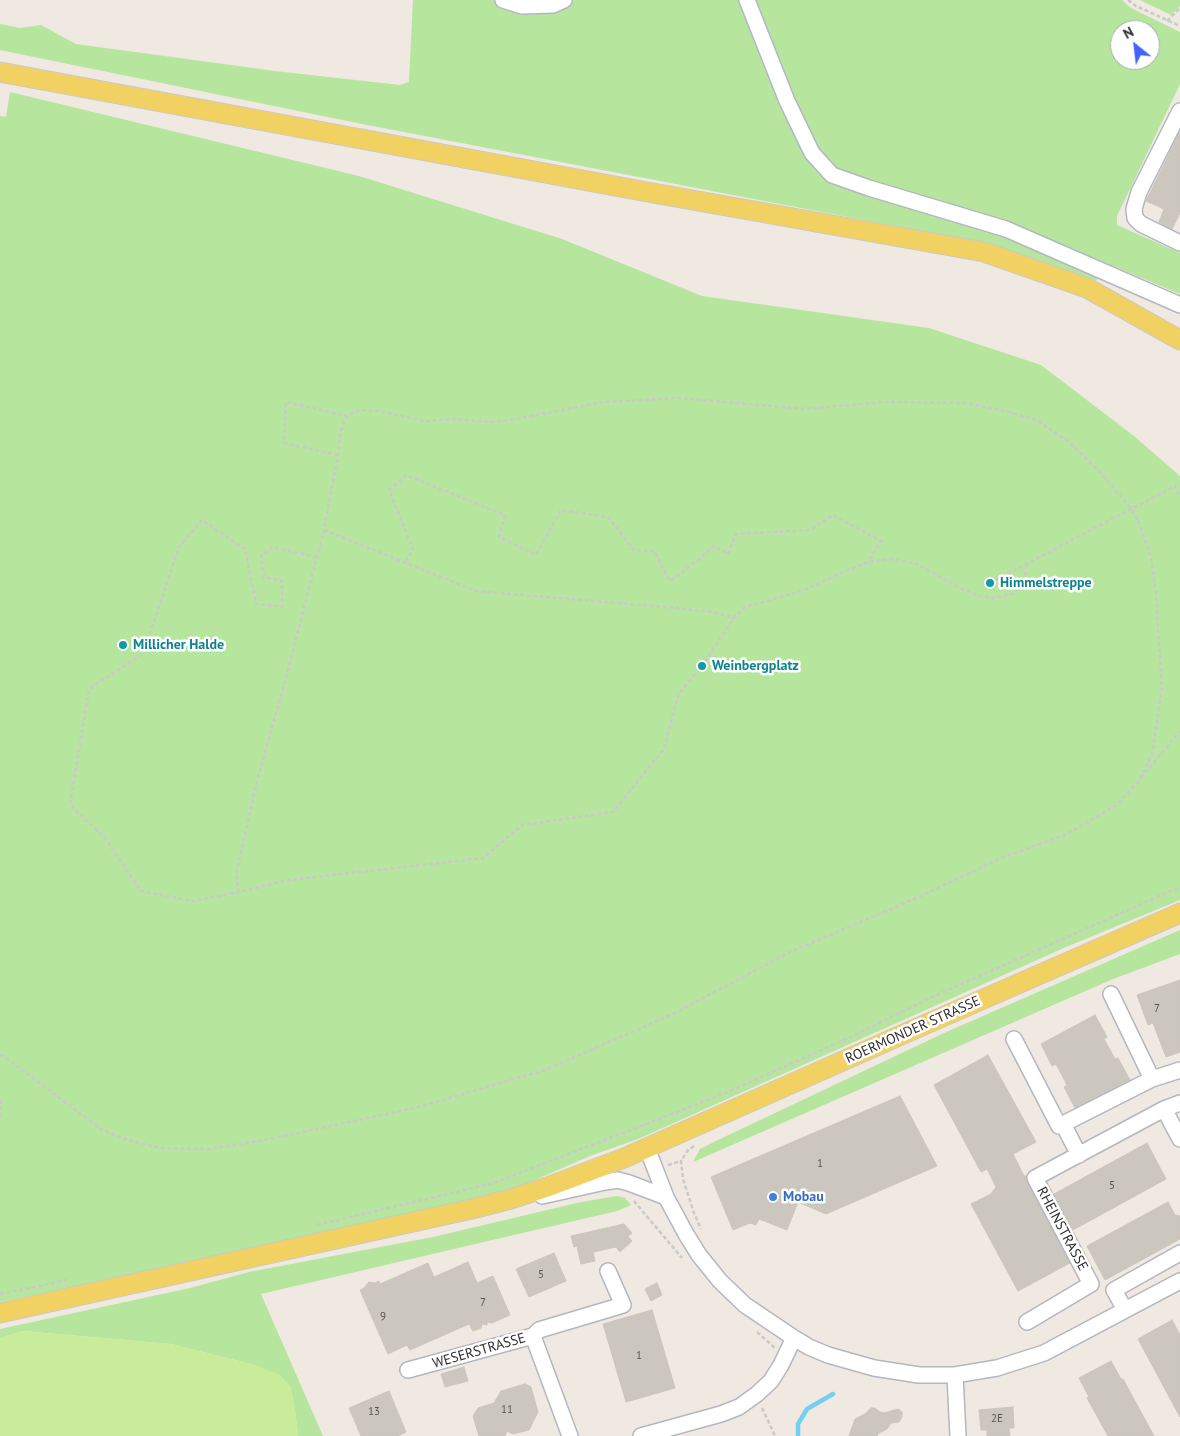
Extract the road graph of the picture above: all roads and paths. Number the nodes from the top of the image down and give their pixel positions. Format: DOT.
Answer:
graph roads {
  1 [pos="503,0"];
  2 [pos="564,0"];
  3 [pos="747,0"];
  4 [pos="1128,0"];
  5 [pos="1180,8"];
  6 [pos="1167,21"];
  7 [pos="1180,26"];
  8 [pos="0,72"];
  9 [pos="1180,111"];
  10 [pos="1180,243"];
  11 [pos="1180,305"];
  12 [pos="1180,340"];
  13 [pos="347,416"];
  14 [pos="338,454"];
  15 [pos="1180,496"];
  16 [pos="1131,508"];
  17 [pos="324,530"];
  18 [pos="317,557"];
  19 [pos="406,562"];
  20 [pos="868,562"];
  21 [pos="1026,564"];
  22 [pos="990,583"];
  23 [pos="734,618"];
  24 [pos="1180,732"];
  25 [pos="1139,781"];
  26 [pos="1180,887"];
  27 [pos="239,892"];
  28 [pos="1180,913"];
  29 [pos="1110,994"];
  30 [pos="1014,1039"];
  31 [pos="0,1055"];
  32 [pos="1180,1070"];
  33 [pos="1152,1079"];
  34 [pos="0,1100"];
  35 [pos="1180,1103"];
  36 [pos="1164,1109"];
  37 [pos="0,1117"];
  38 [pos="1063,1124"];
  39 [pos="1180,1139"];
  40 [pos="647,1148"];
  41 [pos="1079,1155"];
  42 [pos="681,1161"];
  43 [pos="666,1197"];
  44 [pos="633,1199"];
  45 [pos="511,1200"];
  46 [pos="311,1227"];
  47 [pos="704,1236"];
  48 [pos="1180,1253"];
  49 [pos="684,1259"];
  50 [pos="608,1271"];
  51 [pos="68,1280"];
  52 [pos="1180,1281"];
  53 [pos="0,1294"];
  54 [pos="1125,1310"];
  55 [pos="0,1313"];
  56 [pos="1027,1322"];
  57 [pos="757,1332"];
  58 [pos="533,1336"];
  59 [pos="794,1338"];
  60 [pos="785,1354"];
  61 [pos="408,1370"];
  62 [pos="955,1375"];
  63 [pos="754,1396"];
  64 [pos="570,1436"];
  65 [pos="641,1436"];
  66 [pos="775,1436"];
  67 [pos="958,1436"];
  1 -- 2 [label="street"];
  3 -- 11 [label="street"];
  4 -- 6 [label="path"];
  5 -- 6 [label="path"];
  6 -- 7 [label="path"];
  8 -- 12 [label="main road"];
  9 -- 10 [label="street"];
  13 -- 14 [label="path"];
  13 -- 14 [label="path"];
  13 -- 16 [label="path"];
  14 -- 17 [label="path"];
  15 -- 16 [label="path"];
  16 -- 21 [label="path"];
  16 -- 25 [label="path"];
  17 -- 18 [label="path"];
  17 -- 19 [label="path"];
  18 -- 27 [label="path"];
  18 -- 27 [label="path"];
  19 -- 20 [label="path"];
  19 -- 23 [label="path"];
  20 -- 21 [label="path"];
  20 -- 23 [label="path"];
  21 -- 22 [label="path"];
  23 -- 27 [label="path"];
  24 -- 25 [label="path"];
  25 -- 31 [label="path"];
  26 -- 46 [label="path"];
  28 -- 40 [label="main road, ROERMONDER STRASSE"];
  29 -- 33 [label="street"];
  30 -- 38 [label="street"];
  32 -- 33 [label="street"];
  33 -- 38 [label="street"];
  34 -- 37 [label="path"];
  35 -- 36 [label="street, RHEINSTRASSE"];
  36 -- 39 [label="street"];
  36 -- 41 [label="street, RHEINSTRASSE"];
  38 -- 41 [label="street"];
  40 -- 43 [label="street"];
  40 -- 45 [label="main road, ROERMONDER STRASSE"];
  41 -- 56 [label="street, RHEINSTRASSE"];
  42 -- 47 [label="path"];
  43 -- 45 [label="street"];
  43 -- 59 [label="street"];
  44 -- 49 [label="path"];
  45 -- 55 [label="main road, ROERMONDER STRASSE"];
  48 -- 54 [label="street"];
  50 -- 58 [label="street"];
  51 -- 53 [label="path"];
  52 -- 54 [label="street"];
  54 -- 62 [label="street"];
  57 -- 60 [label="path"];
  58 -- 61 [label="street, WESERSTRASSE"];
  58 -- 64 [label="street, WESERSTRASSE"];
  59 -- 60 [label="street"];
  59 -- 62 [label="street"];
  60 -- 63 [label="street"];
  62 -- 67 [label="street"];
  63 -- 65 [label="street"];
  63 -- 66 [label="path"];
}
